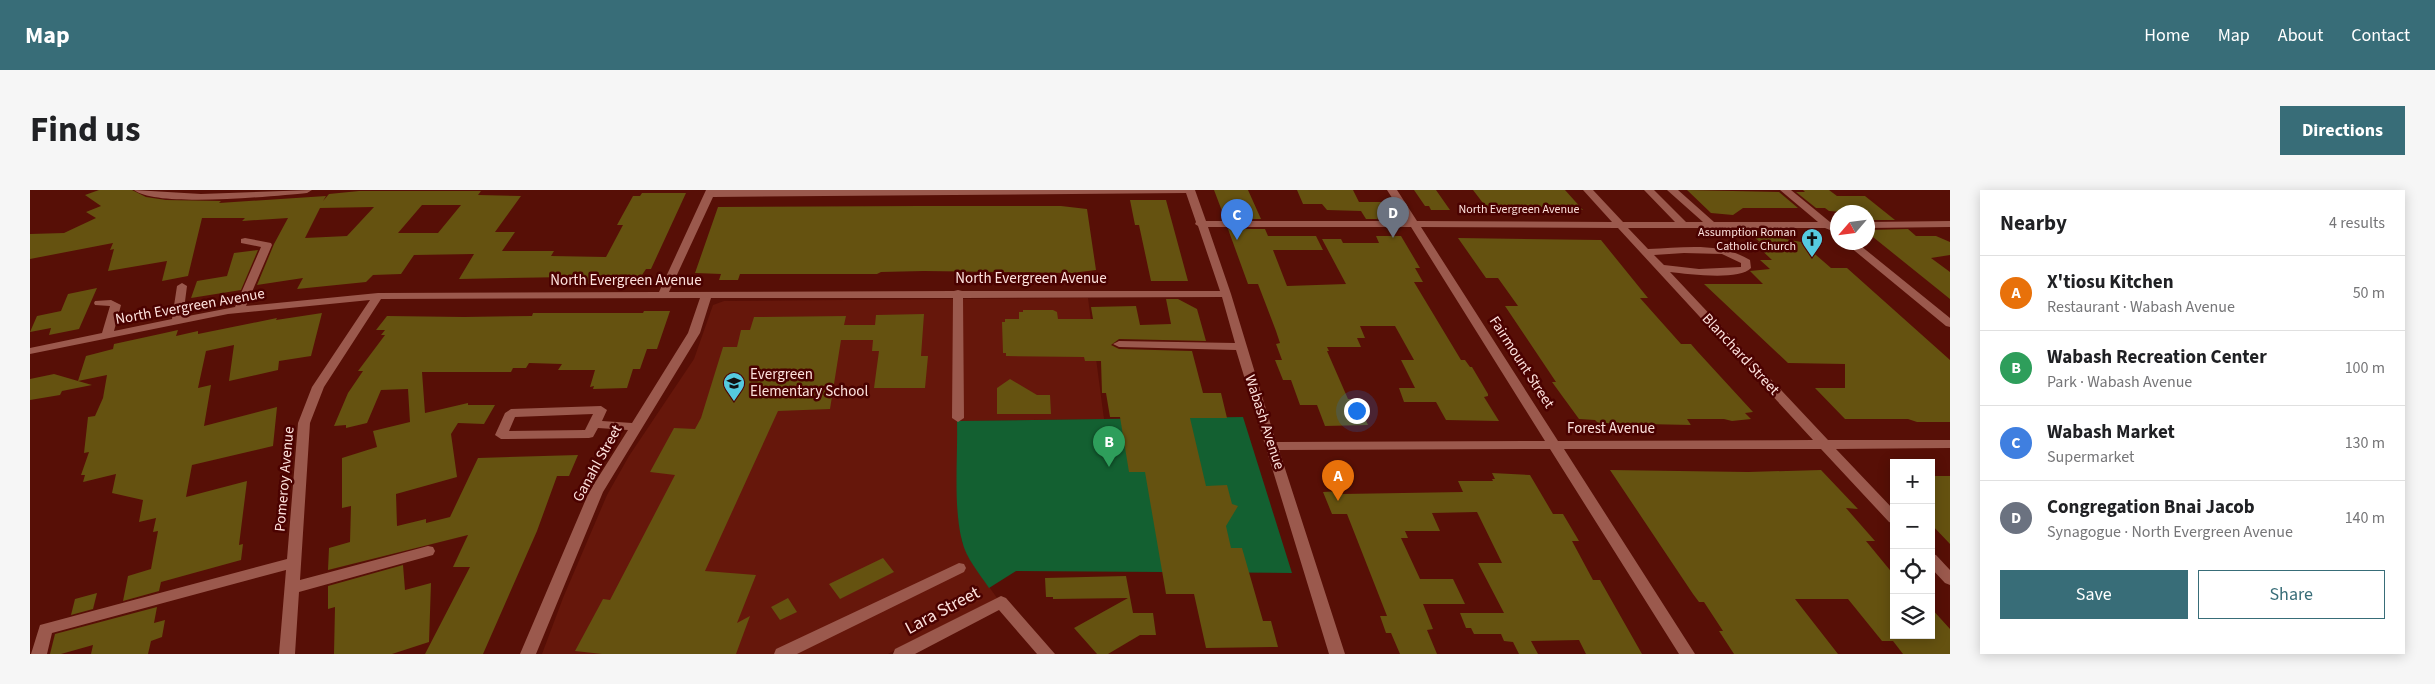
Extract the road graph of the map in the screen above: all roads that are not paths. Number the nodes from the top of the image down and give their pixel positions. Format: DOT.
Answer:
graph roads {
  1 [pos="139,190"];
  2 [pos="307,190"];
  3 [pos="1190,190"];
  4 [pos="1392,190"];
  5 [pos="1588,190"];
  6 [pos="1649,190"];
  7 [pos="1672,190"];
  8 [pos="1784,190"];
  9 [pos="710,192"];
  10 [pos="1413,223"];
  11 [pos="1618,223"];
  12 [pos="1682,223"];
  13 [pos="1200,224"];
  14 [pos="1710,224"];
  15 [pos="1830,224"];
  16 [pos="1875,224"];
  17 [pos="1950,224"];
  18 [pos="1830,225"];
  19 [pos="245,241"];
  20 [pos="1859,250"];
  21 [pos="1645,252"];
  22 [pos="1660,268"];
  23 [pos="182,286"];
  24 [pos="958,293"];
  25 [pos="663,294"];
  26 [pos="707,294"];
  27 [pos="1226,294"];
  28 [pos="378,296"];
  29 [pos="99,303"];
  30 [pos="239,310"];
  31 [pos="177,322"];
  32 [pos="1950,324"];
  33 [pos="107,335"];
  34 [pos="1119,344"];
  35 [pos="1241,347"];
  36 [pos="30,351"];
  37 [pos="958,418"];
  38 [pos="593,424"];
  39 [pos="636,427"];
  40 [pos="1825,444"];
  41 [pos="1950,444"];
  42 [pos="1555,445"];
  43 [pos="1273,446"];
  44 [pos="1890,515"];
  45 [pos="428,552"];
  46 [pos="294,562"];
  47 [pos="1935,563"];
  48 [pos="959,568"];
  49 [pos="1950,579"];
  50 [pos="292,588"];
  51 [pos="39,654"];
  52 [pos="286,654"];
  53 [pos="528,654"];
  54 [pos="782,654"];
  55 [pos="901,654"];
  56 [pos="1047,654"];
  57 [pos="1337,654"];
  58 [pos="1687,654"];
  1 -- 2 [label="street"];
  3 -- 9 [label="street"];
  3 -- 13 [label="street, Wabash Avenue"];
  4 -- 10 [label="street, Fairmount Street"];
  5 -- 11 [label="street, Blanchard Street"];
  6 -- 12 [label="street"];
  7 -- 14 [label="street"];
  8 -- 15 [label="street"];
  9 -- 25 [label="street"];
  10 -- 11 [label="street, North Evergreen Avenue"];
  10 -- 13 [label="street, North Evergreen Avenue"];
  10 -- 42 [label="street, Fairmount Street"];
  11 -- 12 [label="street, North Evergreen Avenue"];
  11 -- 21 [label="street, Blanchard Street"];
  12 -- 14 [label="street, North Evergreen Avenue"];
  13 -- 27 [label="street, Wabash Avenue"];
  14 -- 18 [label="street, North Evergreen Avenue"];
  16 -- 17 [label="street"];
  19 -- 30 [label="street"];
  20 -- 32 [label="street"];
  21 -- 22 [label="street, Blanchard Street"];
  21 -- 22 [label="street"];
  22 -- 40 [label="street, Blanchard Street"];
  23 -- 31 [label="street"];
  24 -- 26 [label="street, North Evergreen Avenue"];
  24 -- 27 [label="street, North Evergreen Avenue"];
  24 -- 37 [label="street"];
  25 -- 26 [label="street, North Evergreen Avenue"];
  25 -- 28 [label="street, North Evergreen Avenue"];
  26 -- 39 [label="street, Ganahl Street"];
  27 -- 35 [label="street, Wabash Avenue"];
  28 -- 30 [label="street, North Evergreen Avenue"];
  28 -- 46 [label="street, Pomeroy Avenue"];
  29 -- 33 [label="street"];
  30 -- 31 [label="street, North Evergreen Avenue"];
  31 -- 33 [label="street, North Evergreen Avenue"];
  33 -- 36 [label="street, North Evergreen Avenue"];
  34 -- 35 [label="street"];
  35 -- 43 [label="street, Wabash Avenue"];
  38 -- 38 [label="street"];
  38 -- 39 [label="street"];
  39 -- 53 [label="street, Ganahl Street"];
  40 -- 41 [label="street, Forest Avenue"];
  40 -- 42 [label="street, Forest Avenue"];
  40 -- 44 [label="street, Blanchard Street"];
  42 -- 43 [label="street, Forest Avenue"];
  42 -- 58 [label="street, Fairmount Street"];
  43 -- 57 [label="street, Wabash Avenue"];
  45 -- 50 [label="street"];
  46 -- 50 [label="street, Pomeroy Avenue"];
  46 -- 51 [label="street"];
  47 -- 49 [label="street"];
  48 -- 54 [label="street"];
  50 -- 52 [label="street, Pomeroy Avenue"];
  55 -- 56 [label="street, Lara Street"];
}
